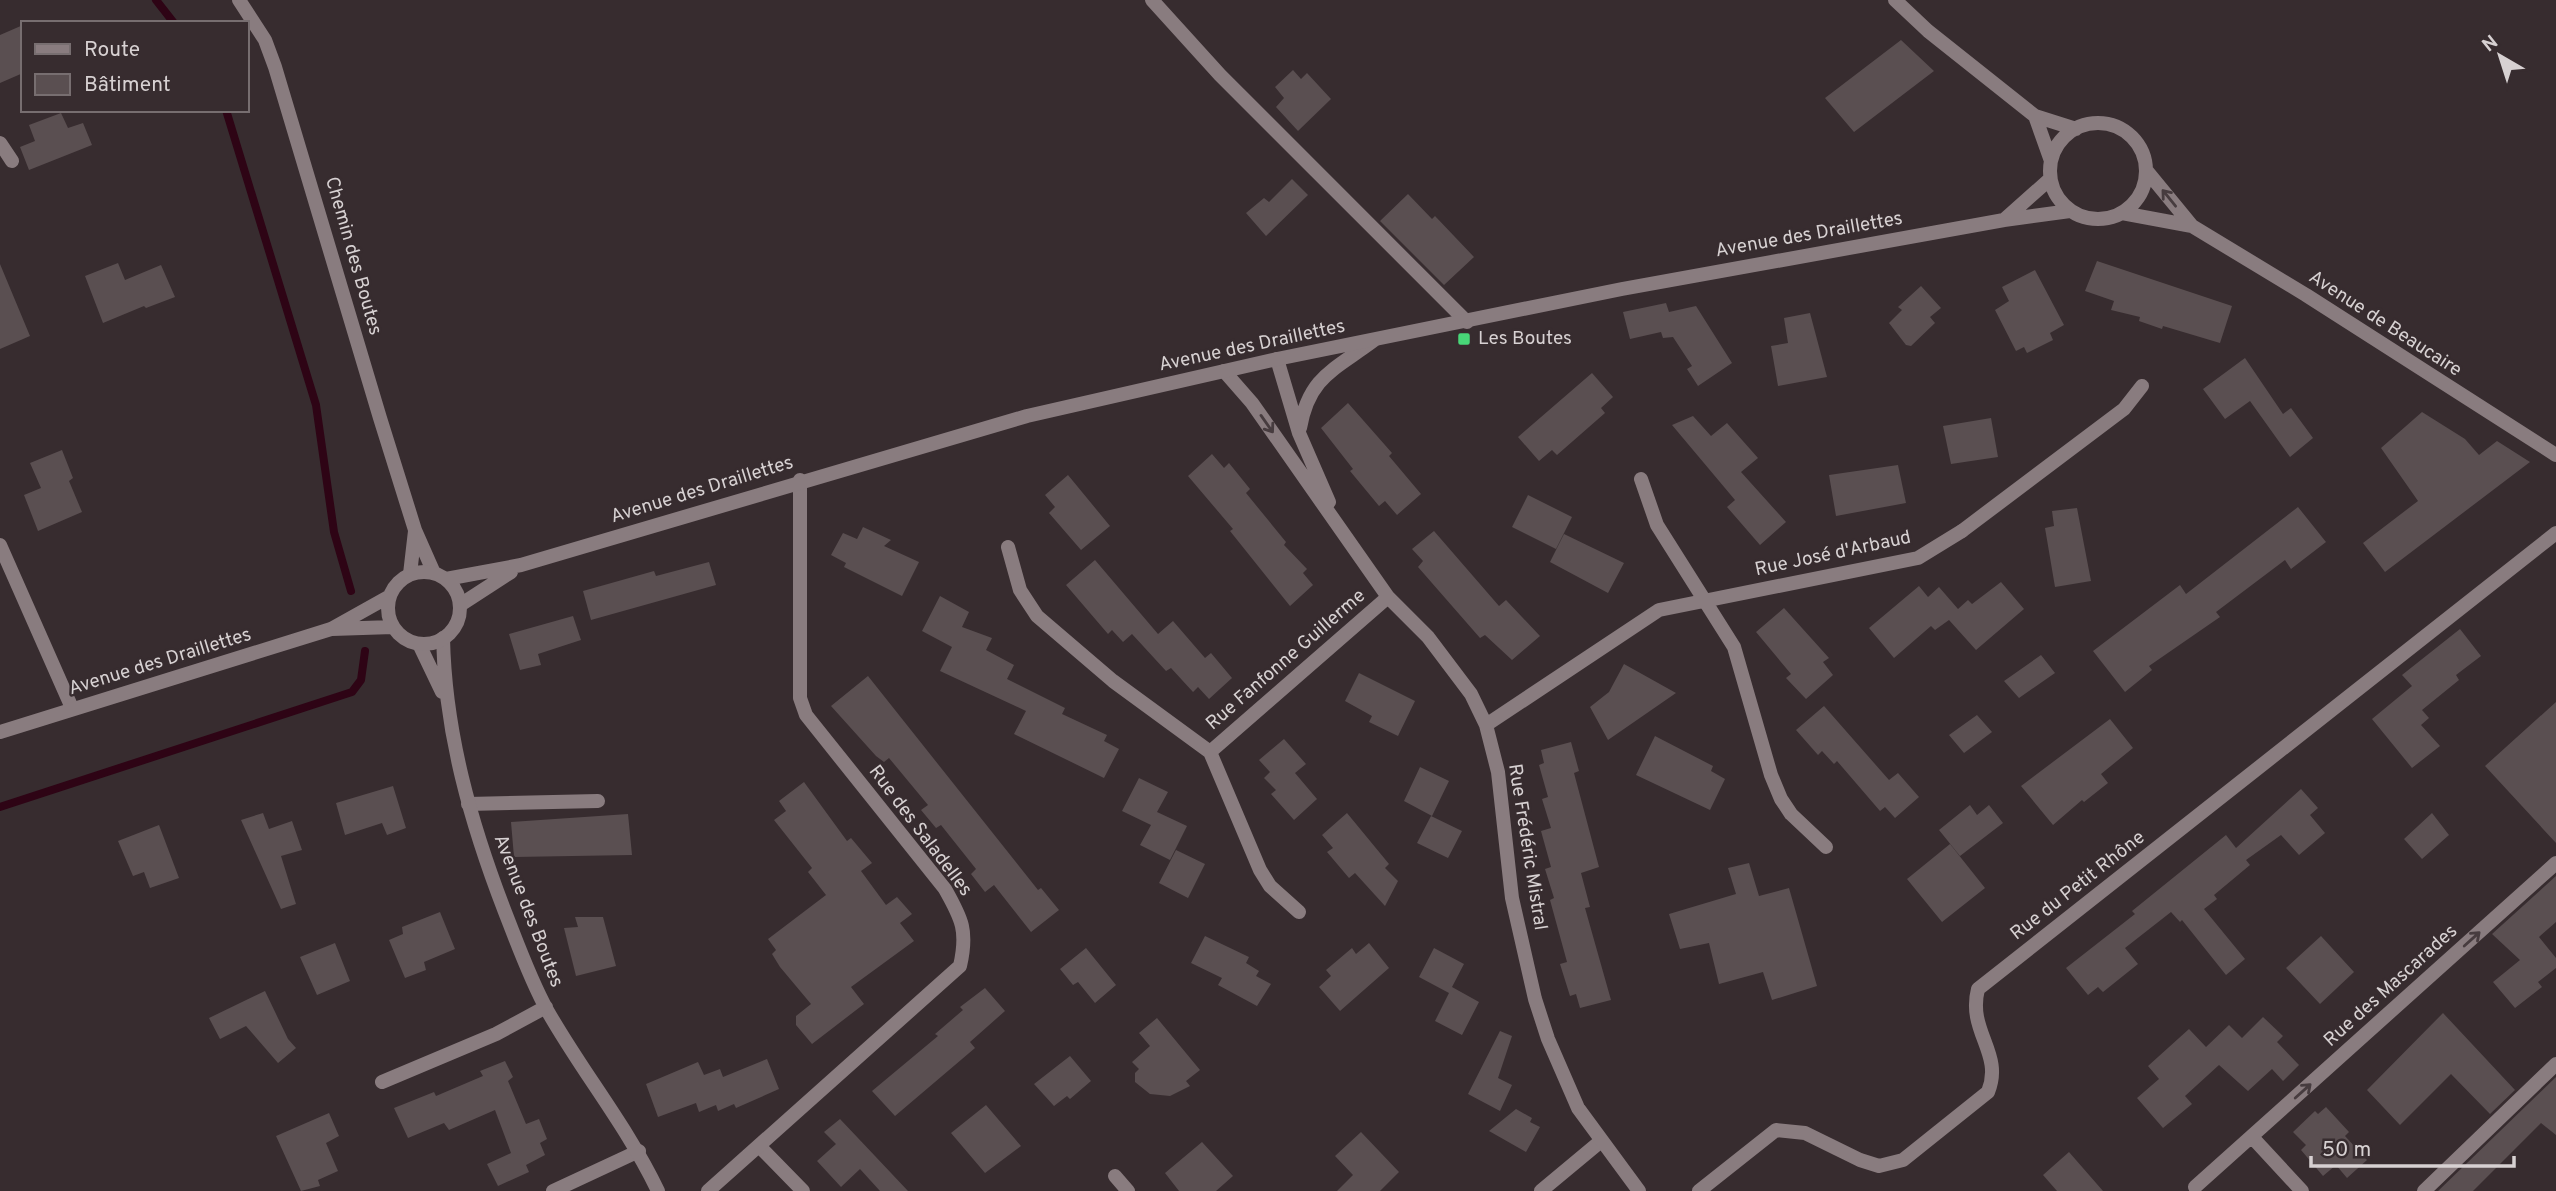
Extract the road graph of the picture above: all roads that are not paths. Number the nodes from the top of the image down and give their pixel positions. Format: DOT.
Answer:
graph roads {
  1 [pos="239,0"];
  2 [pos="1152,0"];
  3 [pos="1895,0"];
  4 [pos="2035,116"];
  5 [pos="2076,129"];
  6 [pos="0,143"];
  7 [pos="12,161"];
  8 [pos="2051,161"];
  9 [pos="2146,170"];
  10 [pos="2050,179"];
  11 [pos="2070,211"];
  12 [pos="2122,213"];
  13 [pos="2004,220"];
  14 [pos="2192,226"];
  15 [pos="1467,322"];
  16 [pos="1373,341"];
  17 [pos="1278,359"];
  18 [pos="1224,370"];
  19 [pos="2142,386"];
  20 [pos="1299,433"];
  21 [pos="2556,455"];
  22 [pos="1641,479"];
  23 [pos="800,481"];
  24 [pos="1340,529"];
  25 [pos="415,530"];
  26 [pos="2556,533"];
  27 [pos="0,545"];
  28 [pos="1008,547"];
  29 [pos="522,565"];
  30 [pos="410,574"];
  31 [pos="440,576"];
  32 [pos="390,596"];
  33 [pos="1388,597"];
  34 [pos="1706,602"];
  35 [pos="460,605"];
  36 [pos="393,628"];
  37 [pos="331,629"];
  38 [pos="443,638"];
  39 [pos="419,644"];
  40 [pos="445,700"];
  41 [pos="72,708"];
  42 [pos="1486,725"];
  43 [pos="0,732"];
  44 [pos="1210,752"];
  45 [pos="598,801"];
  46 [pos="468,804"];
  47 [pos="1826,847"];
  48 [pos="2556,863"];
  49 [pos="1299,912"];
  50 [pos="546,1007"];
  51 [pos="2556,1064"];
  52 [pos="382,1082"];
  53 [pos="2252,1137"];
  54 [pos="1601,1141"];
  55 [pos="760,1147"];
  56 [pos="639,1151"];
  57 [pos="1115,1176"];
  58 [pos="2194,1187"];
  59 [pos="553,1191"];
  60 [pos="658,1191"];
  61 [pos="708,1191"];
  62 [pos="803,1191"];
  63 [pos="1128,1191"];
  64 [pos="1541,1191"];
  65 [pos="1639,1191"];
  66 [pos="1699,1191"];
  67 [pos="2302,1191"];
  68 [pos="2424,1191"];
  1 -- 25 [label="street, Chemin des Boutes"];
  2 -- 15 [label="street"];
  3 -- 4 [label="street"];
  4 -- 5 [label="street"];
  4 -- 8 [label="street"];
  5 -- 8 [label="street"];
  5 -- 9 [label="street"];
  6 -- 7 [label="street"];
  8 -- 10 [label="street"];
  9 -- 12 [label="street"];
  14 -- 9 [label="street, Avenue de Beaucaire, one-way"];
  10 -- 11 [label="street"];
  10 -- 13 [label="street"];
  11 -- 12 [label="street"];
  11 -- 13 [label="street, Avenue des Draillettes"];
  12 -- 14 [label="street, Avenue de Beaucaire"];
  13 -- 15 [label="street, Avenue des Draillettes"];
  14 -- 21 [label="street, Avenue de Beaucaire"];
  15 -- 16 [label="street, Avenue des Draillettes"];
  16 -- 17 [label="street, Avenue des Draillettes"];
  16 -- 20 [label="street"];
  17 -- 18 [label="street, Avenue des Draillettes"];
  17 -- 20 [label="street, Rue Frédéric Mistral"];
  18 -- 23 [label="street, Avenue des Draillettes"];
  18 -- 24 [label="street, Rue Frédéric Mistral, one-way"];
  19 -- 34 [label="street, Rue José d'Arbaud"];
  20 -- 24 [label="street, Rue Frédéric Mistral"];
  22 -- 34 [label="street"];
  23 -- 29 [label="street, Avenue des Draillettes"];
  23 -- 55 [label="street, Rue des Saladelles"];
  24 -- 33 [label="street, Rue Frédéric Mistral"];
  25 -- 30 [label="street, Chemin des Boutes"];
  25 -- 31 [label="street, Chemin des Boutes"];
  26 -- 66 [label="street, Rue du Petit Rhône"];
  27 -- 41 [label="street"];
  28 -- 44 [label="street, Rue Fanfonne Guillerme"];
  29 -- 31 [label="street, Avenue des Draillettes"];
  29 -- 35 [label="street, Avenue des Draillettes"];
  30 -- 31 [label="street"];
  30 -- 32 [label="street"];
  31 -- 35 [label="street"];
  32 -- 36 [label="street"];
  32 -- 37 [label="street, Avenue des Draillettes"];
  33 -- 42 [label="street, Rue Frédéric Mistral"];
  33 -- 44 [label="street, Rue Fanfonne Guillerme"];
  34 -- 42 [label="street, Rue José d'Arbaud"];
  34 -- 47 [label="street"];
  35 -- 38 [label="street"];
  36 -- 37 [label="street, Avenue des Draillettes"];
  36 -- 39 [label="street"];
  37 -- 41 [label="street, Avenue des Draillettes"];
  38 -- 39 [label="street"];
  38 -- 40 [label="street, Avenue des Boutes"];
  39 -- 40 [label="street, Avenue des Boutes"];
  40 -- 46 [label="street, Avenue des Boutes"];
  41 -- 43 [label="street, Avenue des Draillettes"];
  42 -- 54 [label="street, Rue Frédéric Mistral"];
  44 -- 49 [label="street, Rue Fanfonne Guillerme"];
  45 -- 46 [label="street"];
  46 -- 50 [label="street, Avenue des Boutes"];
  53 -- 48 [label="street, Rue des Mascarades, one-way"];
  50 -- 52 [label="street"];
  50 -- 56 [label="street, Avenue des Boutes"];
  51 -- 68 [label="street"];
  53 -- 58 [label="street, Rue des Mascarades"];
  53 -- 67 [label="street"];
  54 -- 64 [label="street"];
  54 -- 65 [label="street, Rue Frédéric Mistral"];
  55 -- 61 [label="street, Rue des Saladelles"];
  55 -- 62 [label="street"];
  56 -- 59 [label="street"];
  56 -- 60 [label="street, Avenue des Boutes"];
  57 -- 63 [label="street"];
}
